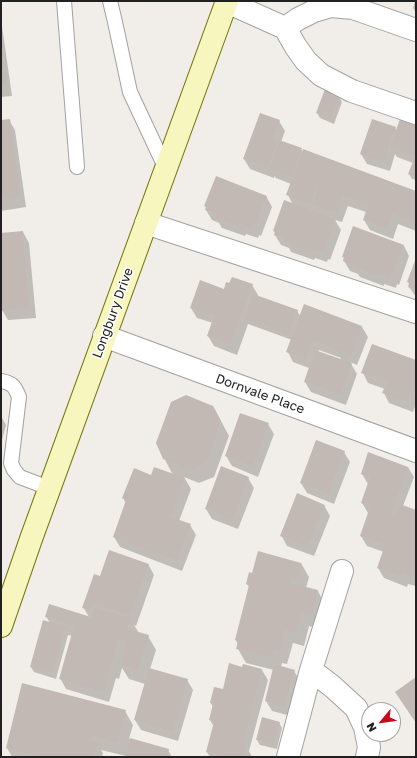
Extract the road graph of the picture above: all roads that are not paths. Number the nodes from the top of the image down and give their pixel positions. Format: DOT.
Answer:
graph roads {
  1 [pos="64,1"];
  2 [pos="110,1"];
  3 [pos="227,1"];
  4 [pos="285,28"];
  5 [pos="416,30"];
  6 [pos="416,113"];
  7 [pos="77,167"];
  8 [pos="166,169"];
  9 [pos="146,223"];
  10 [pos="416,312"];
  11 [pos="104,336"];
  12 [pos="1,381"];
  13 [pos="416,451"];
  14 [pos="49,488"];
  15 [pos="342,571"];
  16 [pos="1,626"];
  17 [pos="311,670"];
  18 [pos="288,757"];
  19 [pos="367,757"];
  1 -- 7 [label="lane"];
  2 -- 8 [label="lane"];
  3 -- 4 [label="street"];
  3 -- 8 [label="street, Longbury Drive"];
  4 -- 5 [label="street"];
  4 -- 6 [label="street"];
  8 -- 9 [label="street, Longbury Drive"];
  9 -- 10 [label="street"];
  9 -- 11 [label="street, Longbury Drive"];
  11 -- 13 [label="street, Dornvale Place"];
  11 -- 14 [label="street, Longbury Drive"];
  12 -- 14 [label="lane"];
  14 -- 16 [label="street, Longbury Drive"];
  15 -- 17 [label="street"];
  17 -- 18 [label="street"];
  17 -- 19 [label="street"];
}
